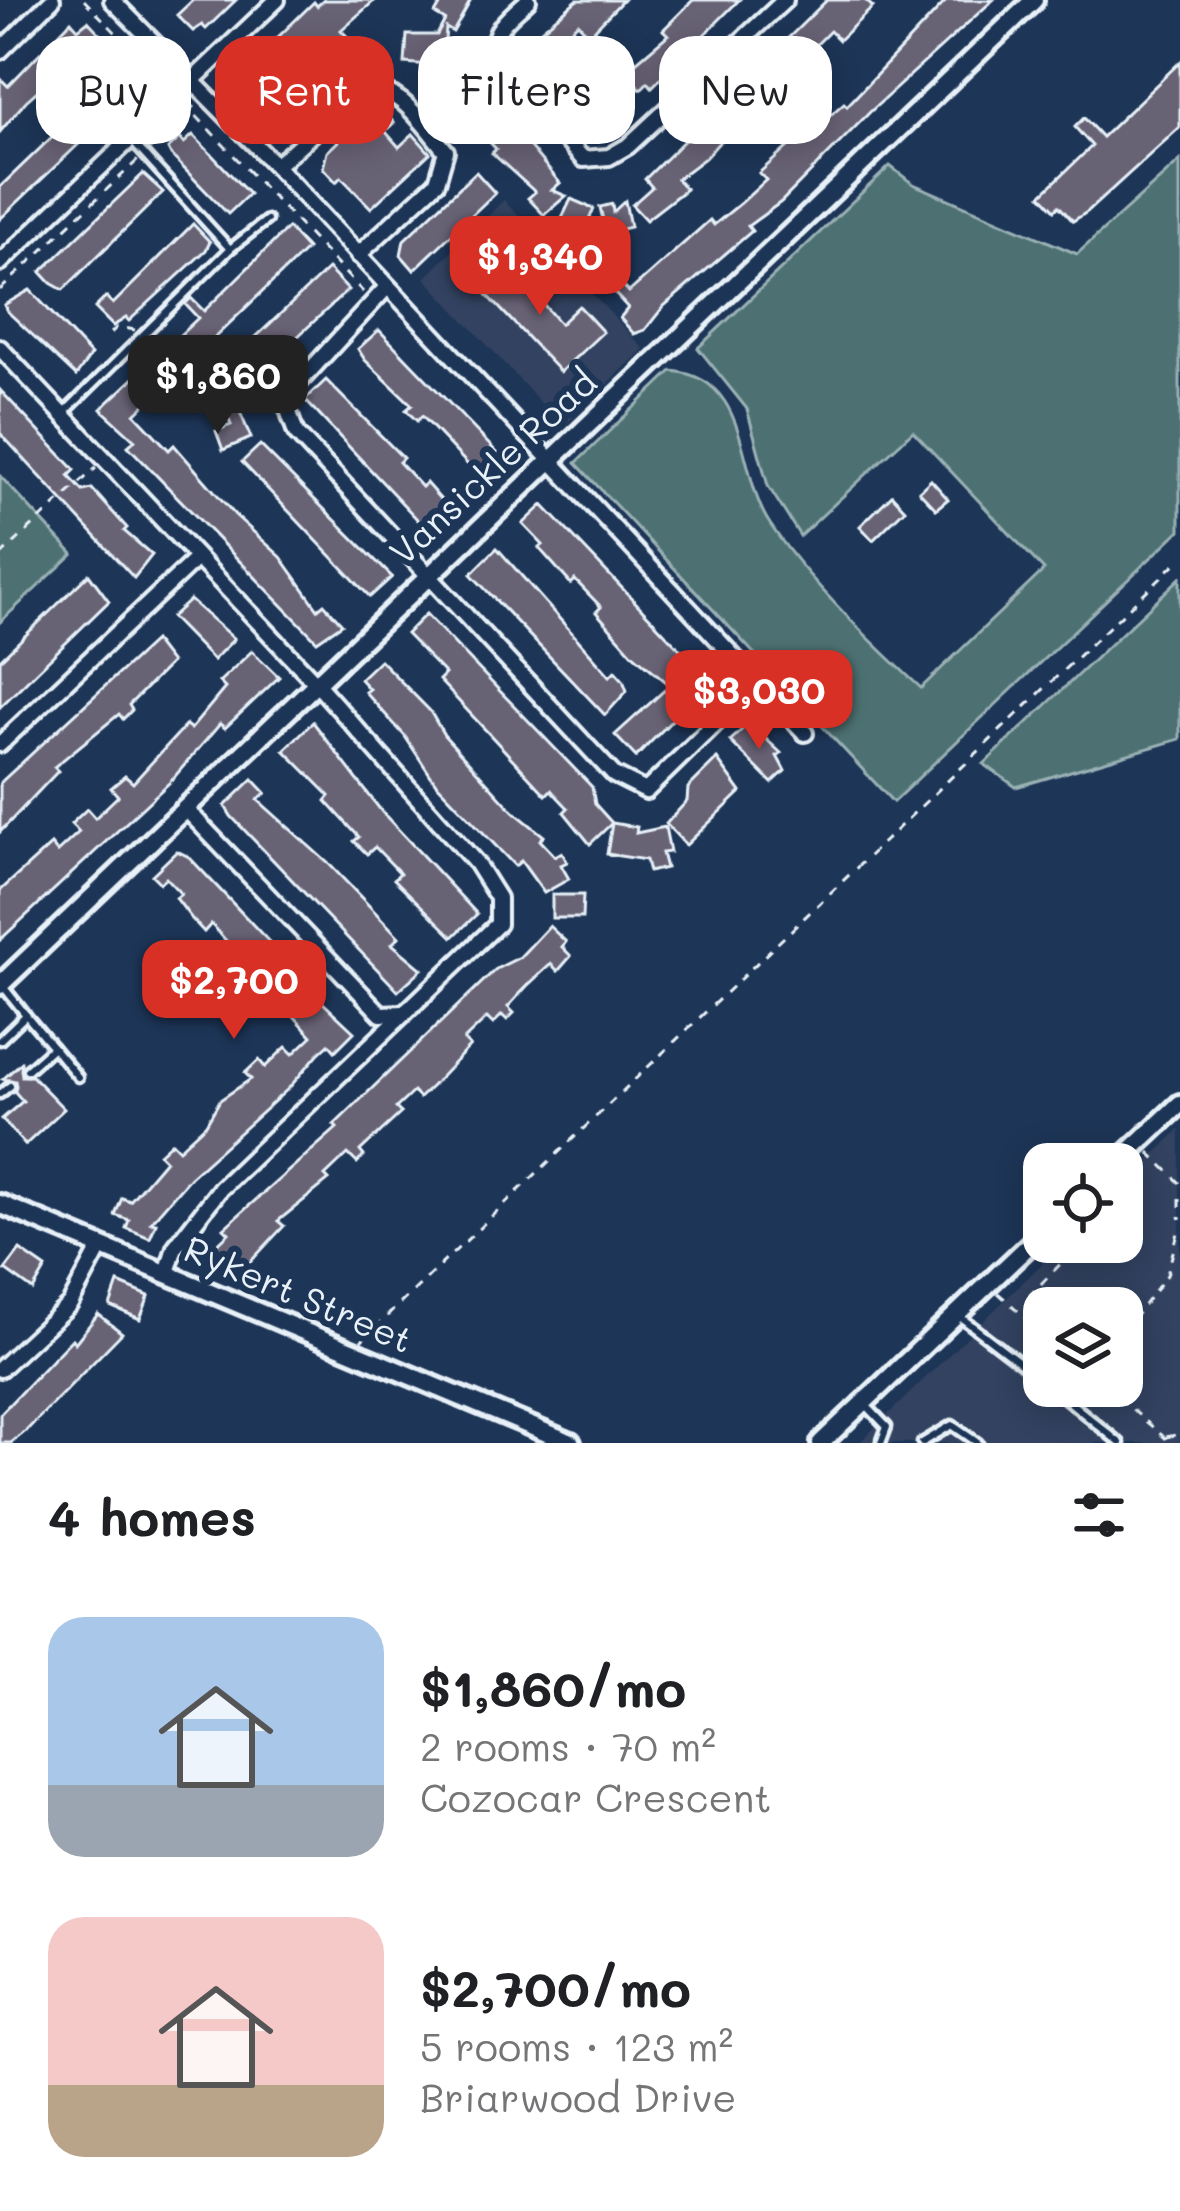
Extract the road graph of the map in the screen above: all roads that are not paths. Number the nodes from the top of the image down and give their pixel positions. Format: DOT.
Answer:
graph roads {
  1 [pos="52,0"];
  2 [pos="112,0"];
  3 [pos="277,0"];
  4 [pos="528,0"];
  5 [pos="785,0"];
  6 [pos="1034,0"];
  7 [pos="0,50"];
  8 [pos="192,80"];
  9 [pos="125,144"];
  10 [pos="135,144"];
  11 [pos="276,166"];
  12 [pos="267,220"];
  13 [pos="230,249"];
  14 [pos="358,256"];
  15 [pos="0,263"];
  16 [pos="387,287"];
  17 [pos="0,347"];
  18 [pos="62,415"];
  19 [pos="547,460"];
  20 [pos="196,558"];
  21 [pos="428,573"];
  22 [pos="757,682"];
  23 [pos="316,683"];
  24 [pos="805,733"];
  25 [pos="0,744"];
  26 [pos="185,808"];
  27 [pos="0,984"];
  28 [pos="404,1013"];
  29 [pos="26,1015"];
  30 [pos="0,1040"];
  31 [pos="53,1047"];
  32 [pos="27,1070"];
  33 [pos="78,1077"];
  34 [pos="10,1086"];
  35 [pos="0,1094"];
  36 [pos="1180,1104"];
  37 [pos="1138,1143"];
  38 [pos="0,1204"];
  39 [pos="101,1246"];
  40 [pos="1023,1251"];
  41 [pos="167,1273"];
  42 [pos="956,1314"];
  43 [pos="1023,1366"];
  44 [pos="0,1369"];
  45 [pos="863,1402"];
  46 [pos="1075,1407"];
  47 [pos="571,1443"];
  48 [pos="821,1443"];
  49 [pos="881,1443"];
  50 [pos="922,1443"];
  51 [pos="978,1443"];
  52 [pos="1120,1443"];
  1 -- 7 [label="street"];
  2 -- 8 [label="street"];
  3 -- 8 [label="street"];
  4 -- 5 [label="street"];
  6 -- 19 [label="street, Vansickle Road"];
  8 -- 11 [label="street"];
  9 -- 15 [label="street"];
  10 -- 13 [label="lane"];
  11 -- 14 [label="street"];
  11 -- 14 [label="street"];
  12 -- 13 [label="lane"];
  13 -- 18 [label="lane"];
  14 -- 16 [label="street"];
  16 -- 19 [label="street"];
  16 -- 21 [label="street"];
  17 -- 18 [label="street"];
  18 -- 20 [label="street"];
  19 -- 21 [label="street, Vansickle Road"];
  19 -- 22 [label="street"];
  20 -- 23 [label="street"];
  20 -- 25 [label="street"];
  21 -- 22 [label="street"];
  21 -- 23 [label="street, Vansickle Road"];
  22 -- 24 [label="street"];
  23 -- 26 [label="street, Vansickle Road"];
  23 -- 28 [label="street"];
  26 -- 27 [label="street, Vansickle Road"];
  26 -- 28 [label="street"];
  27 -- 29 [label="lane"];
  28 -- 41 [label="street"];
  29 -- 30 [label="lane"];
  29 -- 31 [label="lane"];
  31 -- 32 [label="lane"];
  31 -- 33 [label="lane"];
  34 -- 35 [label="lane"];
  36 -- 37 [label="street"];
  38 -- 39 [label="street, Rykert Street"];
  39 -- 41 [label="street, Rykert Street"];
  39 -- 44 [label="street"];
  40 -- 42 [label="street"];
  41 -- 47 [label="street, Rykert Street"];
  42 -- 43 [label="lane"];
  42 -- 45 [label="street"];
  45 -- 48 [label="street"];
  45 -- 49 [label="lane"];
  46 -- 52 [label="lane"];
  50 -- 51 [label="lane"];
}
